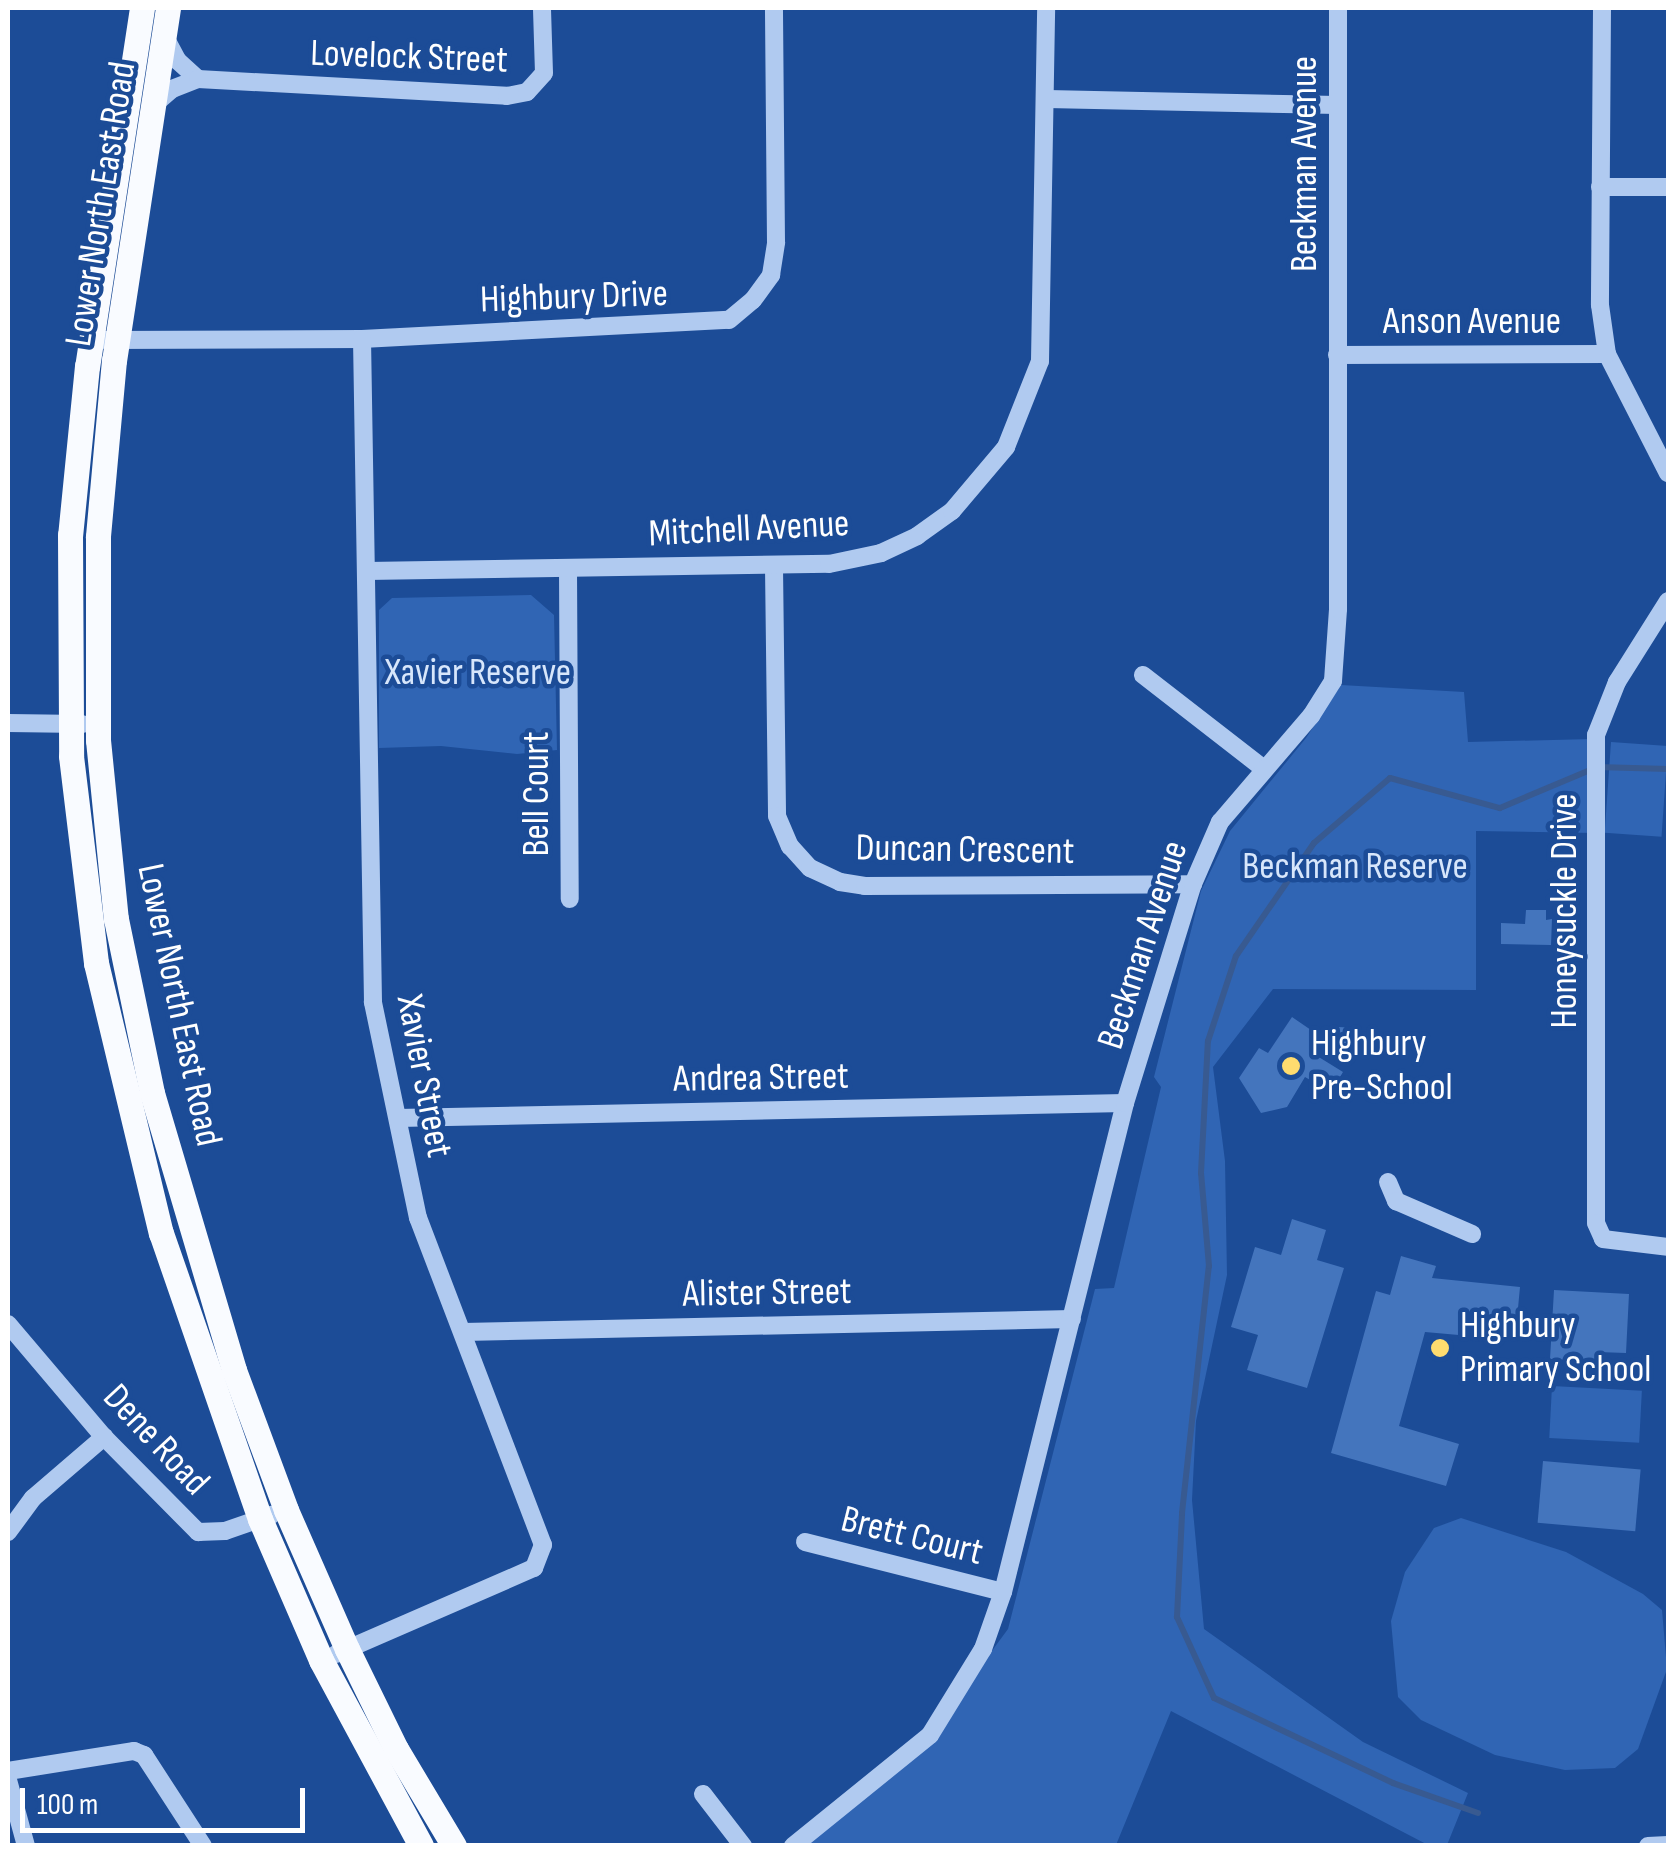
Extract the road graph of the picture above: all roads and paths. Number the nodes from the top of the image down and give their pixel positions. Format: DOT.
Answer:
graph roads {
  1 [pos="142,8"];
  2 [pos="168,8"];
  3 [pos="542,8"];
  4 [pos="774,8"];
  5 [pos="1046,8"];
  6 [pos="1338,8"];
  7 [pos="1602,8"];
  8 [pos="165,37"];
  9 [pos="198,79"];
  10 [pos="1047,100"];
  11 [pos="156,103"];
  12 [pos="1338,105"];
  13 [pos="1600,186"];
  14 [pos="1668,187"];
  15 [pos="362,339"];
  16 [pos="91,340"];
  17 [pos="118,340"];
  18 [pos="1607,354"];
  19 [pos="1337,356"];
  20 [pos="1668,473"];
  21 [pos="774,568"];
  22 [pos="568,569"];
  23 [pos="368,571"];
  24 [pos="1668,602"];
  25 [pos="1142,674"];
  26 [pos="98,722"];
  27 [pos="8,723"];
  28 [pos="70,724"];
  29 [pos="1264,768"];
  30 [pos="1193,884"];
  31 [pos="570,899"];
  32 [pos="1125,1102"];
  33 [pos="398,1118"];
  34 [pos="1388,1182"];
  35 [pos="1472,1234"];
  36 [pos="1668,1247"];
  37 [pos="1072,1320"];
  38 [pos="8,1324"];
  39 [pos="463,1332"];
  40 [pos="104,1437"];
  41 [pos="286,1510"];
  42 [pos="260,1519"];
  43 [pos="8,1532"];
  44 [pos="805,1542"];
  45 [pos="1003,1592"];
  46 [pos="348,1649"];
  47 [pos="322,1660"];
  48 [pos="8,1770"];
  49 [pos="8,1780"];
  50 [pos="703,1794"];
  51 [pos="26,1846"];
  52 [pos="203,1846"];
  53 [pos="421,1846"];
  54 [pos="454,1846"];
  55 [pos="744,1846"];
  56 [pos="794,1846"];
  57 [pos="1648,1846"];
  58 [pos="1668,1846"];
  1 -- 16 [label="main road, Lower North East Road"];
  2 -- 8 [label="main road, Lower North East Road"];
  3 -- 9 [label="street, Lovelock Street"];
  4 -- 15 [label="street, Highbury Drive"];
  5 -- 10 [label="street, Mitchell Avenue"];
  6 -- 12 [label="street, Beckman Avenue"];
  7 -- 13 [label="street"];
  8 -- 9 [label="street"];
  8 -- 11 [label="main road, Lower North East Road"];
  9 -- 11 [label="street"];
  10 -- 12 [label="street"];
  10 -- 21 [label="street, Mitchell Avenue"];
  11 -- 17 [label="main road, Lower North East Road"];
  12 -- 19 [label="street, Beckman Avenue"];
  13 -- 14 [label="street"];
  13 -- 18 [label="street"];
  15 -- 17 [label="street, Highbury Drive"];
  15 -- 23 [label="street, Xavier Street"];
  16 -- 17 [label="street, Highbury Drive"];
  16 -- 28 [label="main road, Lower North East Road"];
  17 -- 26 [label="main road, Lower North East Road"];
  18 -- 19 [label="street, Anson Avenue"];
  18 -- 20 [label="street"];
  19 -- 29 [label="street, Beckman Avenue"];
  21 -- 22 [label="street, Mitchell Avenue"];
  21 -- 30 [label="street, Duncan Crescent"];
  22 -- 23 [label="street, Mitchell Avenue"];
  22 -- 31 [label="street, Bell Court"];
  23 -- 33 [label="street, Xavier Street"];
  24 -- 36 [label="street, Honeysuckle Drive"];
  25 -- 29 [label="street"];
  26 -- 28 [label="street"];
  26 -- 41 [label="main road, Lower North East Road"];
  27 -- 28 [label="street"];
  28 -- 42 [label="main road, Lower North East Road"];
  29 -- 30 [label="street, Beckman Avenue"];
  30 -- 32 [label="street, Beckman Avenue"];
  32 -- 33 [label="street, Andrea Street"];
  32 -- 37 [label="street, Beckman Avenue"];
  33 -- 39 [label="street, Xavier Street"];
  34 -- 35 [label="street"];
  37 -- 39 [label="street, Alister Street"];
  37 -- 45 [label="street, Beckman Avenue"];
  38 -- 40 [label="street, Dene Road"];
  39 -- 46 [label="street, Xavier Street"];
  40 -- 42 [label="street, Dene Road"];
  40 -- 43 [label="street"];
  41 -- 42 [label="street, Dene Road"];
  41 -- 46 [label="main road, Lower North East Road"];
  42 -- 47 [label="main road, Lower North East Road"];
  44 -- 45 [label="street, Brett Court"];
  45 -- 56 [label="street, Beckman Avenue"];
  46 -- 47 [label="street, Xavier Street"];
  46 -- 54 [label="main road, Lower North East Road"];
  47 -- 53 [label="main road, Lower North East Road"];
  48 -- 52 [label="street"];
  49 -- 51 [label="street"];
  50 -- 55 [label="street"];
  57 -- 58 [label="street"];
}
